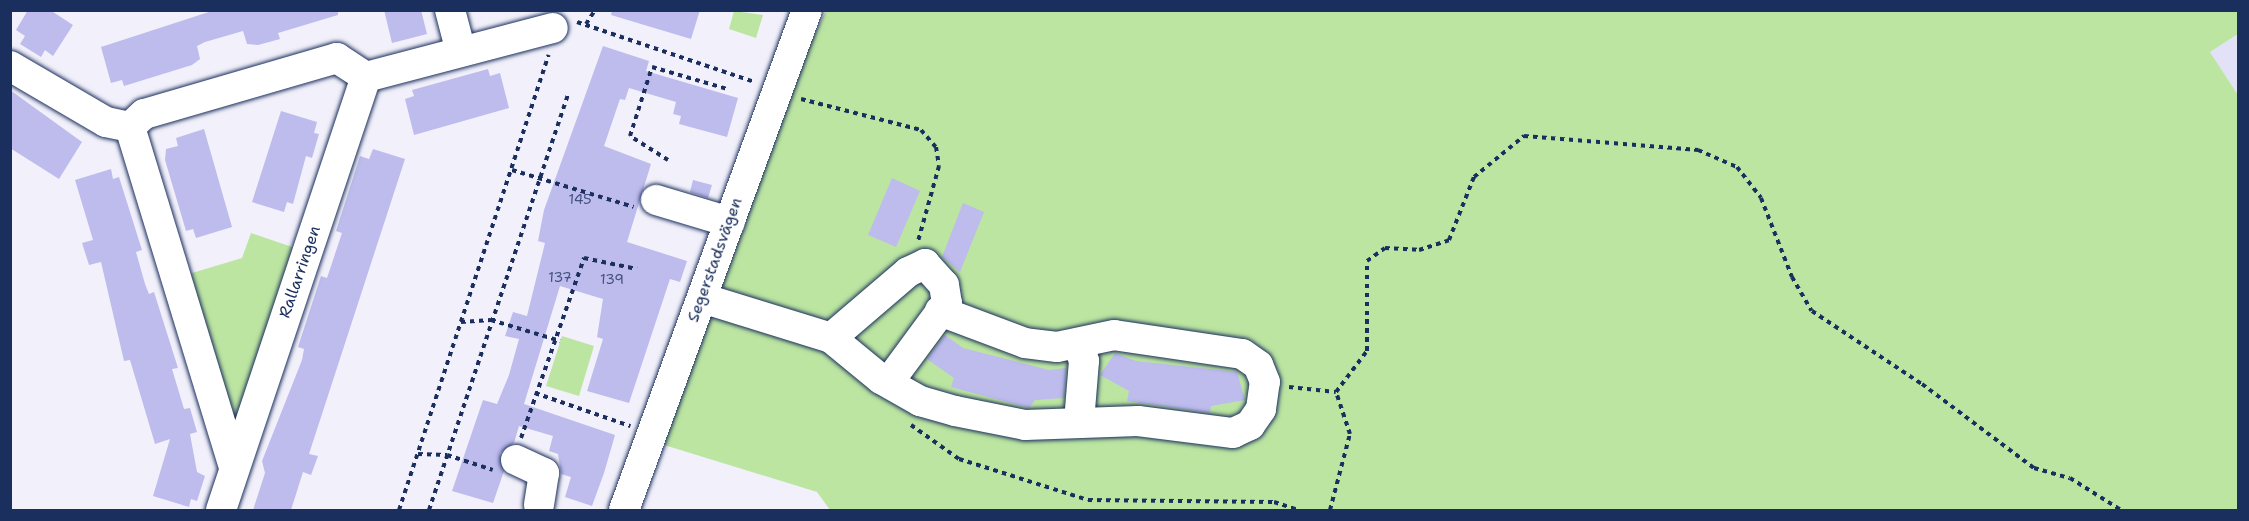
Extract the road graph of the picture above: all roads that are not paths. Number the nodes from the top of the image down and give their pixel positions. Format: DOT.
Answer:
graph roads {
  1 [pos="450,10"];
  2 [pos="807,10"];
  3 [pos="557,36"];
  4 [pos="461,52"];
  5 [pos="10,66"];
  6 [pos="366,77"];
  7 [pos="130,127"];
  8 [pos="650,205"];
  9 [pos="730,222"];
  10 [pos="702,298"];
  11 [pos="940,312"];
  12 [pos="831,338"];
  13 [pos="1078,345"];
  14 [pos="888,383"];
  15 [pos="1079,422"];
  16 [pos="516,460"];
  17 [pos="234,467"];
  18 [pos="545,509"];
  19 [pos="221,510"];
  20 [pos="624,510"];
  1 -- 4 [label="street"];
  2 -- 9 [label="street, Segerstadsvägen"];
  3 -- 4 [label="street"];
  4 -- 6 [label="street"];
  5 -- 7 [label="street"];
  6 -- 7 [label="street"];
  6 -- 17 [label="street, Rallarringen"];
  7 -- 17 [label="street"];
  8 -- 9 [label="street"];
  9 -- 10 [label="street, Segerstadsvägen"];
  10 -- 12 [label="street"];
  10 -- 20 [label="street, Segerstadsvägen"];
  11 -- 12 [label="street"];
  11 -- 13 [label="street"];
  11 -- 14 [label="street"];
  12 -- 14 [label="street"];
  13 -- 15 [label="street"];
  13 -- 15 [label="street"];
  14 -- 15 [label="street"];
  16 -- 18 [label="street"];
  17 -- 19 [label="street, Rallarringen"];
}
